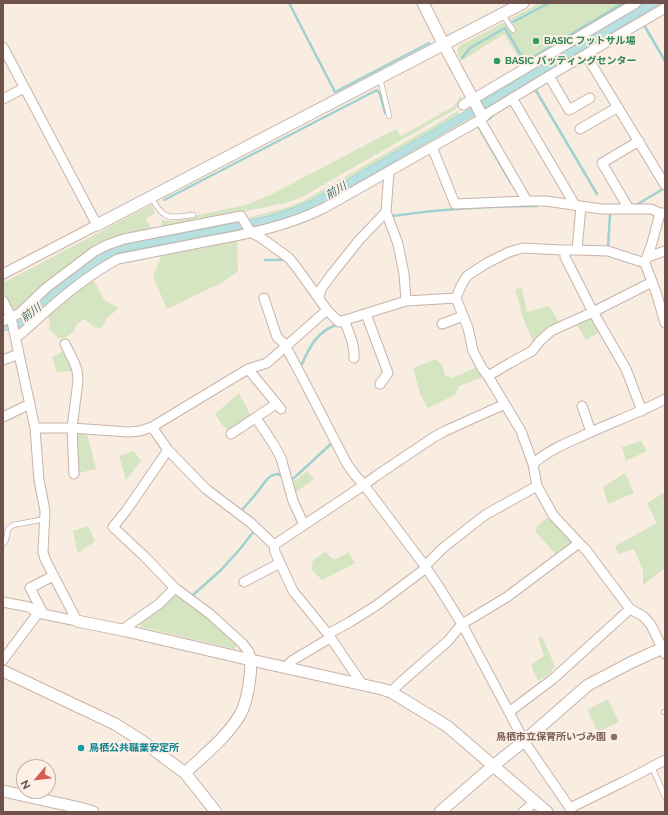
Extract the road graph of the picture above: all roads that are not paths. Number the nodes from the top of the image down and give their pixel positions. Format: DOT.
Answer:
graph roads {
  1 [pos="423,3"];
  2 [pos="523,3"];
  3 [pos="636,3"];
  4 [pos="665,8"];
  5 [pos="502,14"];
  6 [pos="513,30"];
  7 [pos="444,45"];
  8 [pos="3,47"];
  9 [pos="586,55"];
  10 [pos="549,76"];
  11 [pos="380,78"];
  12 [pos="24,88"];
  13 [pos="512,98"];
  14 [pos="590,98"];
  15 [pos="3,99"];
  16 [pos="470,103"];
  17 [pos="618,107"];
  18 [pos="390,116"];
  19 [pos="481,117"];
  20 [pos="580,129"];
  21 [pos="639,141"];
  22 [pos="432,147"];
  23 [pos="389,172"];
  24 [pos="665,185"];
  25 [pos="151,197"];
  26 [pos="527,201"];
  27 [pos="578,205"];
  28 [pos="629,209"];
  29 [pos="386,212"];
  30 [pos="663,213"];
  31 [pos="193,215"];
  32 [pos="97,225"];
  33 [pos="247,227"];
  34 [pos="566,250"];
  35 [pos="577,250"];
  36 [pos="665,251"];
  37 [pos="646,260"];
  38 [pos="3,274"];
  39 [pos="652,282"];
  40 [pos="264,298"];
  41 [pos="319,298"];
  42 [pos="456,298"];
  43 [pos="3,301"];
  44 [pos="406,301"];
  45 [pos="327,310"];
  46 [pos="593,312"];
  47 [pos="366,314"];
  48 [pos="463,316"];
  49 [pos="344,320"];
  50 [pos="665,323"];
  51 [pos="442,324"];
  52 [pos="11,325"];
  53 [pos="65,344"];
  54 [pos="286,347"];
  55 [pos="19,354"];
  56 [pos="354,358"];
  57 [pos="3,360"];
  58 [pos="248,369"];
  59 [pos="488,376"];
  60 [pos="380,384"];
  61 [pos="665,399"];
  62 [pos="30,404"];
  63 [pos="505,404"];
  64 [pos="582,406"];
  65 [pos="642,411"];
  66 [pos="3,417"];
  67 [pos="256,418"];
  68 [pos="34,428"];
  69 [pos="72,428"];
  70 [pos="152,428"];
  71 [pos="591,432"];
  72 [pos="231,434"];
  73 [pos="168,450"];
  74 [pos="533,464"];
  75 [pos="74,474"];
  76 [pos="364,485"];
  77 [pos="537,486"];
  78 [pos="45,519"];
  79 [pos="304,525"];
  80 [pos="579,543"];
  81 [pos="3,544"];
  82 [pos="274,545"];
  83 [pos="280,563"];
  84 [pos="425,567"];
  85 [pos="53,576"];
  86 [pos="244,582"];
  87 [pos="175,588"];
  88 [pos="3,602"];
  89 [pos="630,610"];
  90 [pos="40,613"];
  91 [pos="76,621"];
  92 [pos="462,624"];
  93 [pos="122,630"];
  94 [pos="329,636"];
  95 [pos="664,650"];
  96 [pos="3,660"];
  97 [pos="251,660"];
  98 [pos="285,668"];
  99 [pos="3,671"];
  100 [pos="362,684"];
  101 [pos="391,692"];
  102 [pos="509,712"];
  103 [pos="524,741"];
  104 [pos="665,760"];
  105 [pos="493,766"];
  106 [pos="652,767"];
  107 [pos="185,774"];
  108 [pos="3,791"];
  109 [pos="665,797"];
  110 [pos="535,802"];
  111 [pos="571,810"];
  112 [pos="94,812"];
  113 [pos="216,812"];
  114 [pos="440,812"];
  115 [pos="523,812"];
  116 [pos="547,812"];
  1 -- 7 [label="street"];
  2 -- 5 [label="street"];
  3 -- 16 [label="street"];
  4 -- 9 [label="street"];
  5 -- 6 [label="lane"];
  5 -- 7 [label="street"];
  7 -- 11 [label="street"];
  7 -- 16 [label="street"];
  8 -- 12 [label="street"];
  9 -- 10 [label="street"];
  9 -- 17 [label="street"];
  10 -- 13 [label="street"];
  10 -- 14 [label="street"];
  11 -- 18 [label="lane"];
  11 -- 25 [label="street"];
  12 -- 15 [label="street"];
  12 -- 32 [label="street"];
  13 -- 19 [label="street"];
  13 -- 27 [label="street"];
  16 -- 19 [label="street"];
  17 -- 20 [label="street"];
  17 -- 21 [label="street"];
  19 -- 22 [label="street"];
  19 -- 26 [label="street"];
  21 -- 24 [label="street"];
  21 -- 28 [label="street"];
  22 -- 23 [label="street"];
  22 -- 26 [label="street"];
  23 -- 29 [label="street"];
  23 -- 33 [label="street"];
  25 -- 31 [label="lane"];
  25 -- 32 [label="street"];
  26 -- 27 [label="street"];
  27 -- 28 [label="street"];
  27 -- 35 [label="street"];
  28 -- 30 [label="street"];
  29 -- 41 [label="street"];
  29 -- 44 [label="street"];
  30 -- 37 [label="street"];
  32 -- 38 [label="street"];
  33 -- 41 [label="street"];
  33 -- 52 [label="street"];
  33 -- 52 [label="street"];
  34 -- 35 [label="street"];
  34 -- 42 [label="street"];
  34 -- 46 [label="street"];
  35 -- 37 [label="street"];
  36 -- 37 [label="street"];
  37 -- 39 [label="street"];
  39 -- 46 [label="street"];
  39 -- 50 [label="street"];
  40 -- 54 [label="street"];
  41 -- 45 [label="street"];
  42 -- 44 [label="street"];
  42 -- 48 [label="street"];
  43 -- 52 [label="street"];
  44 -- 47 [label="street"];
  45 -- 49 [label="street"];
  45 -- 54 [label="street"];
  46 -- 59 [label="street"];
  46 -- 65 [label="street"];
  47 -- 49 [label="street"];
  47 -- 60 [label="street"];
  48 -- 51 [label="street"];
  48 -- 59 [label="street"];
  49 -- 56 [label="street"];
  52 -- 55 [label="street"];
  53 -- 69 [label="street"];
  54 -- 58 [label="street"];
  54 -- 76 [label="street"];
  55 -- 57 [label="street"];
  55 -- 62 [label="street"];
  58 -- 67 [label="street"];
  58 -- 70 [label="street"];
  59 -- 63 [label="street"];
  61 -- 65 [label="street"];
  62 -- 66 [label="street"];
  62 -- 68 [label="street"];
  63 -- 74 [label="street"];
  63 -- 76 [label="street"];
  64 -- 71 [label="street"];
  65 -- 71 [label="street"];
  67 -- 72 [label="street"];
  67 -- 79 [label="street"];
  68 -- 69 [label="street"];
  68 -- 78 [label="street"];
  69 -- 70 [label="street"];
  69 -- 75 [label="street"];
  70 -- 73 [label="street"];
  71 -- 74 [label="street"];
  73 -- 82 [label="street"];
  73 -- 87 [label="street"];
  74 -- 77 [label="street"];
  76 -- 79 [label="street"];
  76 -- 84 [label="street"];
  77 -- 80 [label="street"];
  77 -- 84 [label="street"];
  78 -- 81 [label="lane"];
  78 -- 85 [label="street"];
  79 -- 82 [label="street"];
  80 -- 89 [label="street"];
  80 -- 92 [label="street"];
  82 -- 83 [label="street"];
  83 -- 86 [label="street"];
  83 -- 94 [label="street"];
  84 -- 92 [label="street"];
  84 -- 94 [label="street"];
  85 -- 90 [label="street"];
  85 -- 91 [label="street"];
  87 -- 93 [label="street"];
  87 -- 97 [label="street"];
  88 -- 90 [label="street"];
  89 -- 95 [label="street"];
  89 -- 102 [label="street"];
  90 -- 91 [label="street"];
  90 -- 96 [label="street"];
  91 -- 93 [label="street"];
  92 -- 101 [label="street"];
  92 -- 102 [label="street"];
  93 -- 97 [label="street"];
  94 -- 98 [label="street"];
  94 -- 100 [label="street"];
  95 -- 103 [label="street"];
  97 -- 98 [label="street"];
  97 -- 107 [label="street"];
  98 -- 100 [label="street"];
  99 -- 107 [label="street"];
  100 -- 101 [label="street"];
  101 -- 105 [label="street"];
  102 -- 103 [label="street"];
  103 -- 105 [label="street"];
  103 -- 111 [label="street"];
  104 -- 106 [label="street"];
  105 -- 110 [label="street"];
  105 -- 114 [label="street"];
  106 -- 109 [label="lane"];
  106 -- 111 [label="street"];
  107 -- 113 [label="street"];
  108 -- 112 [label="street"];
  110 -- 115 [label="street"];
  110 -- 116 [label="street"];
}
